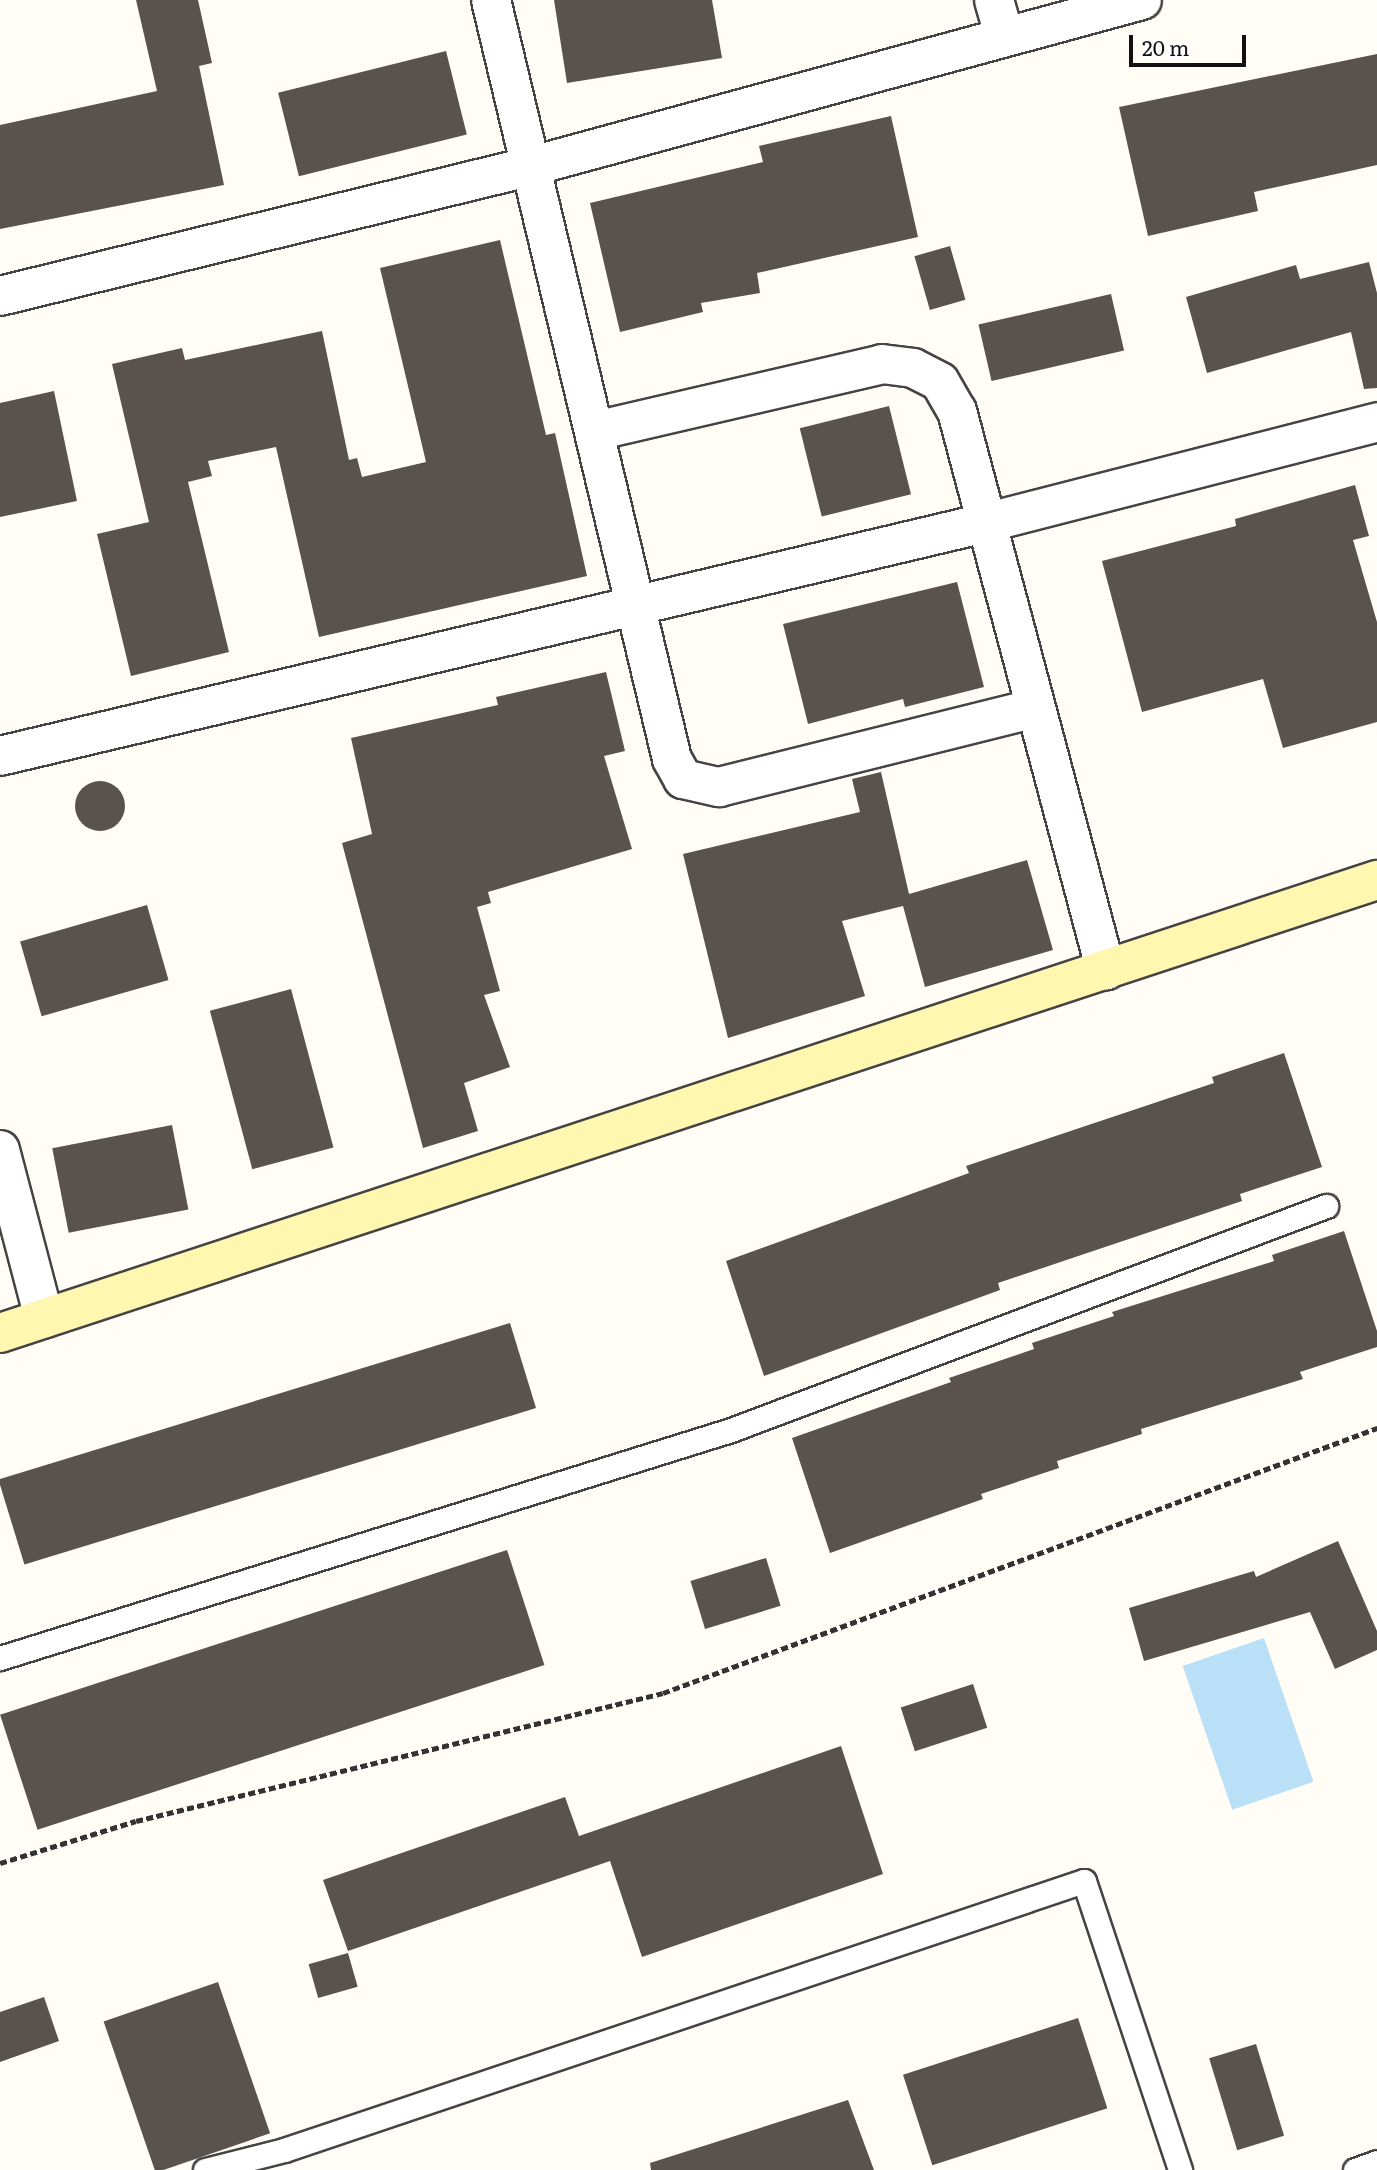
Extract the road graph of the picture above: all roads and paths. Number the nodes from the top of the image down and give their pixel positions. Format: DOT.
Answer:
graph roads {
  1 [pos="491,0"];
  2 [pos="994,0"];
  3 [pos="1142,0"];
  4 [pos="1004,36"];
  5 [pos="531,166"];
  6 [pos="0,296"];
  7 [pos="1377,422"];
  8 [pos="595,431"];
  9 [pos="985,523"];
  10 [pos="635,604"];
  11 [pos="1032,709"];
  12 [pos="0,757"];
  13 [pos="1377,880"];
  14 [pos="1106,971"];
  15 [pos="0,1150"];
  16 [pos="1326,1206"];
  17 [pos="44,1318"];
  18 [pos="0,1334"];
  19 [pos="1377,1428"];
  20 [pos="0,1658"];
  21 [pos="0,1863"];
  22 [pos="288,2160"];
  23 [pos="1377,2162"];
  24 [pos="205,2170"];
  25 [pos="1180,2170"];
  26 [pos="1355,2170"];
  1 -- 5 [label="street"];
  2 -- 4 [label="street"];
  3 -- 4 [label="street"];
  4 -- 5 [label="street"];
  5 -- 6 [label="street"];
  5 -- 8 [label="street"];
  7 -- 9 [label="street"];
  8 -- 9 [label="street"];
  8 -- 10 [label="street"];
  9 -- 10 [label="street"];
  9 -- 11 [label="street"];
  10 -- 11 [label="street"];
  10 -- 12 [label="street"];
  11 -- 14 [label="street"];
  13 -- 14 [label="street"];
  14 -- 17 [label="street"];
  15 -- 17 [label="street"];
  16 -- 20 [label="lane"];
  17 -- 18 [label="street"];
  19 -- 21 [label="path"];
  22 -- 24 [label="lane"];
  22 -- 25 [label="lane"];
  23 -- 26 [label="lane"];
}
